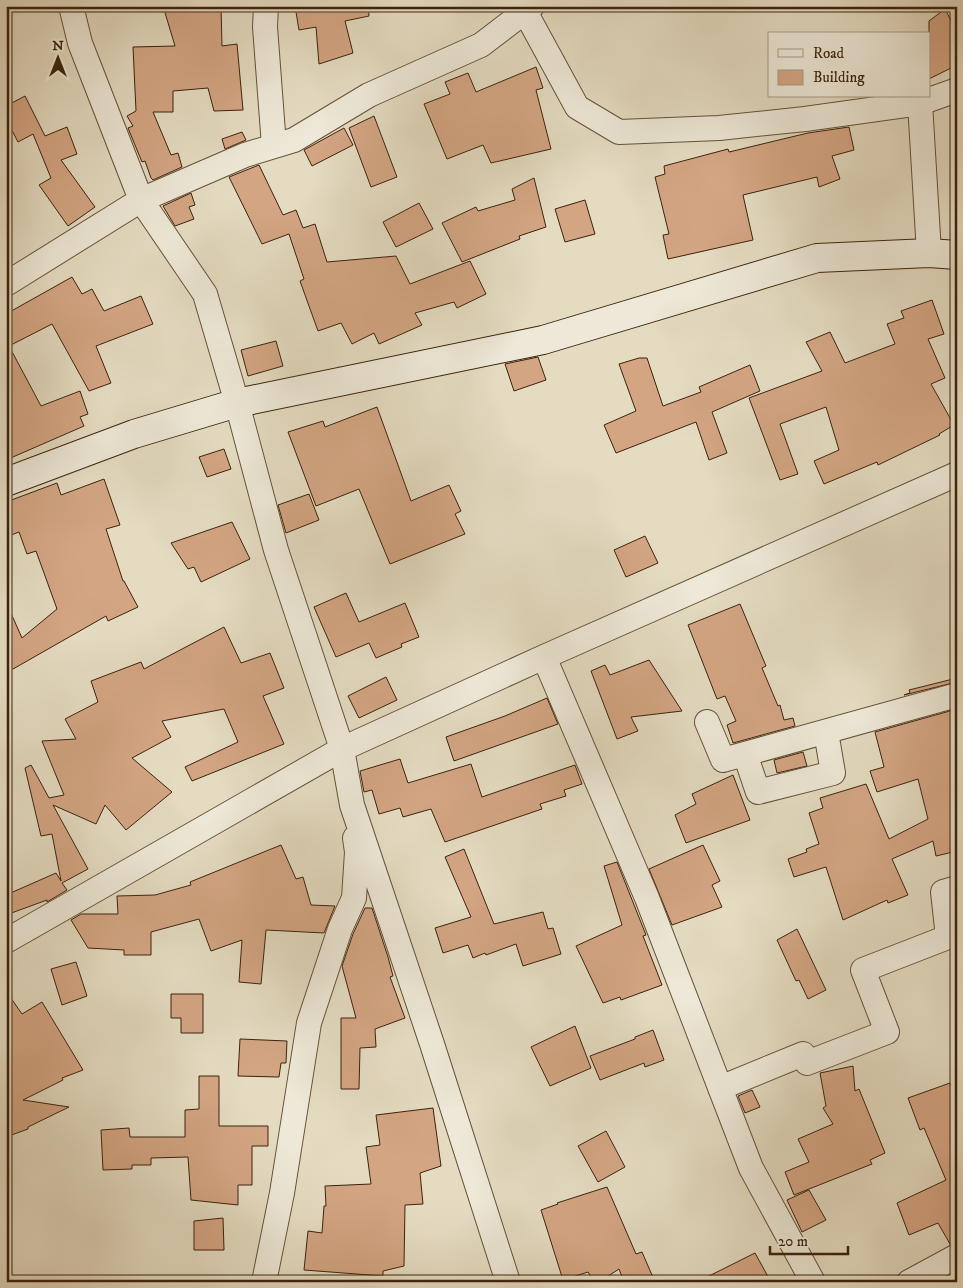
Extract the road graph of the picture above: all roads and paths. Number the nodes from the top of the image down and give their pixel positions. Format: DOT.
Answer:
graph roads {
  1 [pos="71,6"];
  2 [pos="266,6"];
  3 [pos="526,8"];
  4 [pos="957,90"];
  5 [pos="920,102"];
  6 [pos="274,146"];
  7 [pos="141,200"];
  8 [pos="929,253"];
  9 [pos="957,255"];
  10 [pos="6,284"];
  11 [pos="237,403"];
  12 [pos="957,474"];
  13 [pos="6,482"];
  14 [pos="544,657"];
  15 [pos="957,695"];
  16 [pos="708,722"];
  17 [pos="826,732"];
  18 [pos="342,749"];
  19 [pos="745,754"];
  20 [pos="352,805"];
  21 [pos="957,888"];
  22 [pos="6,941"];
  23 [pos="720,1088"];
  24 [pos="957,1256"];
  25 [pos="264,1282"];
  26 [pos="508,1282"];
  27 [pos="813,1282"];
  28 [pos="909,1282"];
  1 -- 7 [label="street"];
  2 -- 6 [label="street"];
  3 -- 5 [label="street"];
  3 -- 6 [label="street"];
  4 -- 5 [label="street"];
  5 -- 8 [label="street"];
  6 -- 7 [label="street"];
  7 -- 10 [label="street"];
  7 -- 11 [label="street"];
  8 -- 9 [label="street"];
  8 -- 11 [label="street"];
  11 -- 13 [label="street"];
  11 -- 18 [label="street"];
  12 -- 14 [label="street"];
  14 -- 18 [label="street"];
  14 -- 23 [label="street"];
  15 -- 17 [label="street"];
  16 -- 19 [label="street"];
  17 -- 19 [label="street"];
  17 -- 19 [label="street"];
  18 -- 20 [label="street"];
  18 -- 22 [label="street"];
  20 -- 25 [label="street"];
  20 -- 26 [label="street"];
  21 -- 23 [label="street"];
  23 -- 27 [label="street"];
  24 -- 28 [label="street"];
}
